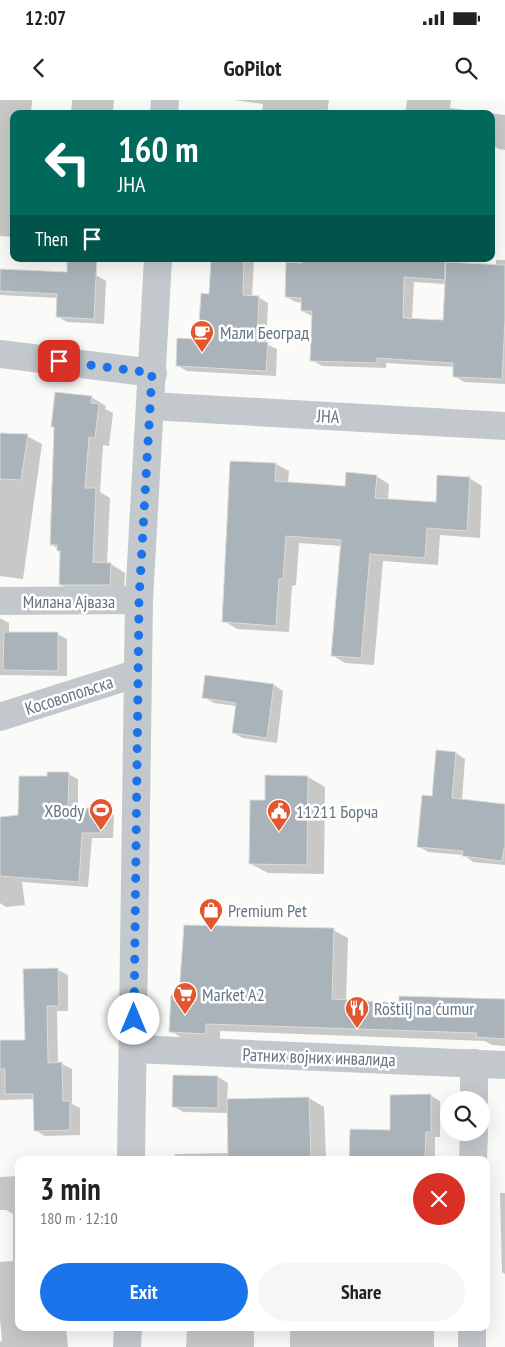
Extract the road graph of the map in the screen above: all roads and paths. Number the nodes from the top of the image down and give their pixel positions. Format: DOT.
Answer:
graph roads {
  1 [pos="158,262"];
  2 [pos="0,354"];
  3 [pos="152,373"];
  4 [pos="150,406"];
  5 [pos="505,426"];
  6 [pos="139,600"];
  7 [pos="0,601"];
  8 [pos="138,673"];
  9 [pos="0,717"];
  10 [pos="134,1049"];
  11 [pos="474,1063"];
  12 [pos="505,1065"];
  13 [pos="474,1091"];
  14 [pos="474,1141"];
  15 [pos="131,1156"];
  16 [pos="473,1156"];
  17 [pos="128,1331"];
  18 [pos="472,1331"];
  19 [pos="127,1347"];
  20 [pos="472,1347"];
  1 -- 3 [label="street"];
  2 -- 3 [label="street"];
  3 -- 4 [label="street"];
  4 -- 5 [label="street, ЈНА"];
  4 -- 6 [label="street"];
  6 -- 7 [label="street, Милана Ајваза"];
  6 -- 8 [label="street"];
  8 -- 9 [label="street, Косовопољска"];
  8 -- 10 [label="street"];
  10 -- 11 [label="street, Ратних војних инвалида"];
  10 -- 15 [label="street"];
  11 -- 12 [label="street, Ратних војних инвалида"];
  11 -- 13 [label="street"];
  14 -- 16 [label="street"];
  17 -- 19 [label="street"];
  18 -- 20 [label="street"];
}
